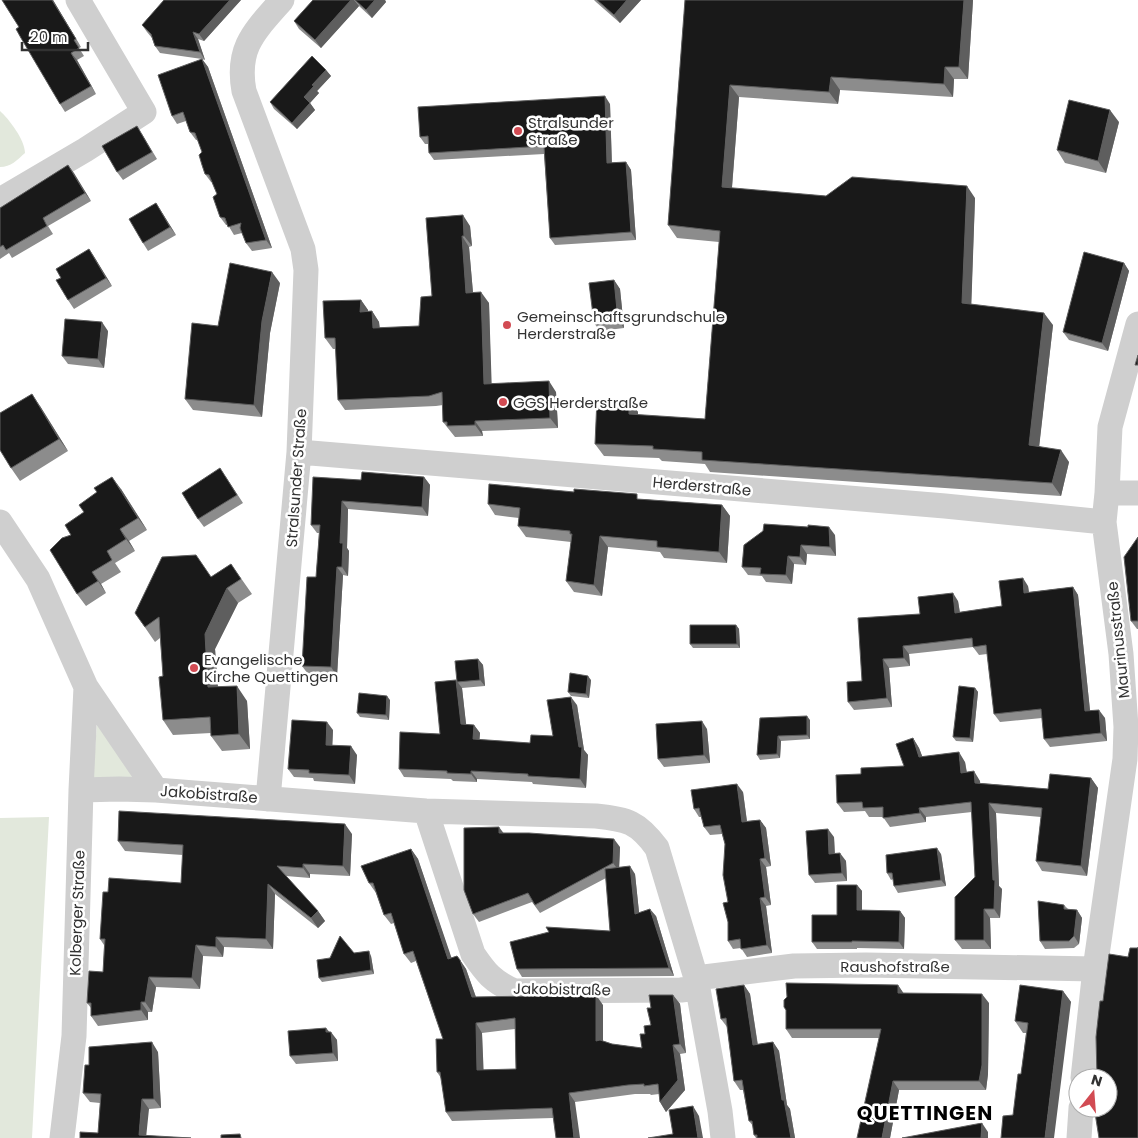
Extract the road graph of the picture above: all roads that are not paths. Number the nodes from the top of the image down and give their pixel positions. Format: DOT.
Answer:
graph roads {
  1 [pos="78,0"];
  2 [pos="282,0"];
  3 [pos="0,200"];
  4 [pos="1138,324"];
  5 [pos="299,452"];
  6 [pos="1107,493"];
  7 [pos="1138,493"];
  8 [pos="0,522"];
  9 [pos="1104,522"];
  10 [pos="86,687"];
  11 [pos="81,790"];
  12 [pos="156,790"];
  13 [pos="268,799"];
  14 [pos="426,811"];
  15 [pos="1095,968"];
  16 [pos="696,983"];
  17 [pos="1084,1068"];
  18 [pos="1080,1118"];
  19 [pos="62,1138"];
  20 [pos="723,1138"];
  21 [pos="1079,1138"];
  1 -- 3 [label="street"];
  2 -- 5 [label="street, Stralsunder Straße"];
  4 -- 6 [label="street, Maurinusstraße"];
  5 -- 9 [label="street, Herderstraße"];
  5 -- 13 [label="street, Stralsunder Straße"];
  6 -- 7 [label="street"];
  6 -- 9 [label="street, Maurinusstraße"];
  8 -- 10 [label="street, Kolberger Straße"];
  9 -- 15 [label="street, Maurinusstraße"];
  10 -- 11 [label="street, Kolberger Straße"];
  10 -- 12 [label="street, Kolberger Straße"];
  11 -- 12 [label="street, Jakobistraße"];
  11 -- 19 [label="street, Kolberger Straße"];
  12 -- 13 [label="street, Jakobistraße"];
  13 -- 14 [label="street, Jakobistraße"];
  14 -- 16 [label="street, Jakobistraße"];
  14 -- 16 [label="street, Jakobistraße"];
  15 -- 16 [label="street, Raushofstraße"];
  15 -- 17 [label="street, Maurinusstraße"];
  16 -- 20 [label="street, Jakobistraße"];
  18 -- 21 [label="street"];
}
